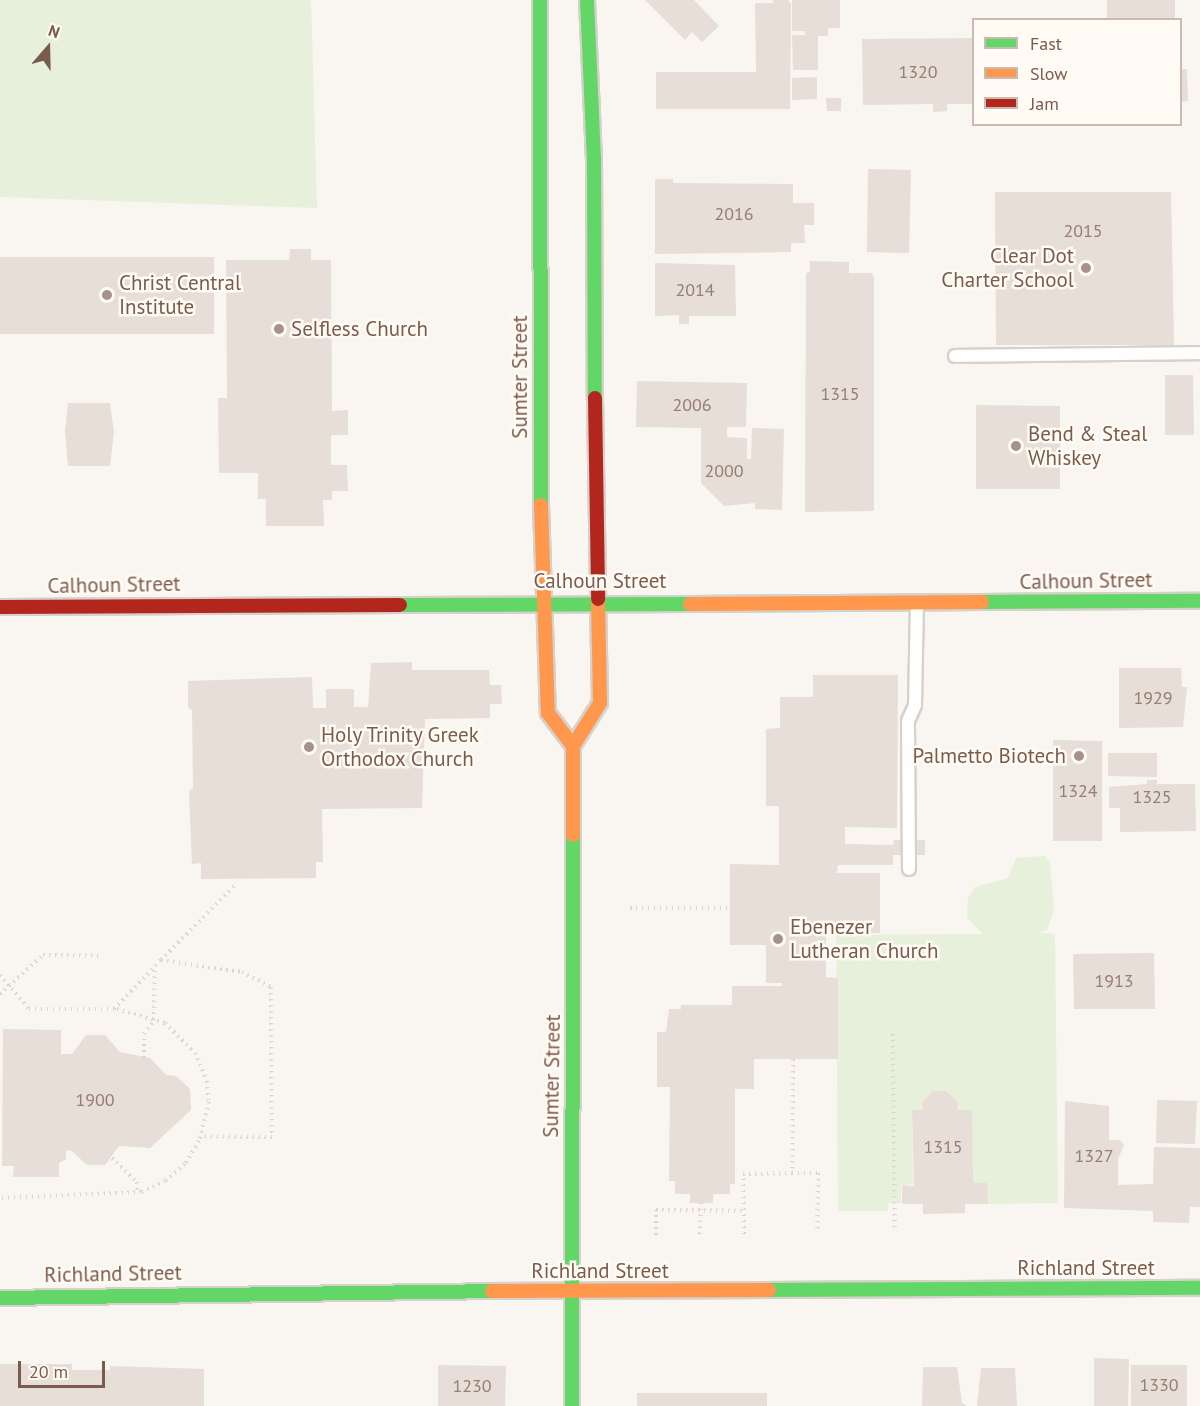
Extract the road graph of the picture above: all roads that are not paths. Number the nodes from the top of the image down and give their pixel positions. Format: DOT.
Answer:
graph roads {
  1 [pos="540,0"];
  2 [pos="587,0"];
  3 [pos="1200,353"];
  4 [pos="955,356"];
  5 [pos="544,601"];
  6 [pos="1200,601"];
  7 [pos="599,602"];
  8 [pos="917,603"];
  9 [pos="0,607"];
  10 [pos="573,746"];
  11 [pos="909,869"];
  12 [pos="1200,1288"];
  13 [pos="571,1292"];
  14 [pos="0,1298"];
  15 [pos="572,1406"];
  1 -- 5 [label="street, Sumter Street"];
  2 -- 7 [label="street"];
  3 -- 4 [label="lane"];
  5 -- 7 [label="street, Calhoun Street"];
  5 -- 9 [label="street, Calhoun Street"];
  5 -- 10 [label="street, Sumter Street"];
  6 -- 8 [label="street, Calhoun Street"];
  7 -- 8 [label="street, Calhoun Street"];
  7 -- 10 [label="street"];
  8 -- 11 [label="lane"];
  10 -- 13 [label="street, Sumter Street"];
  12 -- 13 [label="street, Richland Street"];
  13 -- 14 [label="street, Richland Street"];
  13 -- 15 [label="street, Sumter Street"];
}
